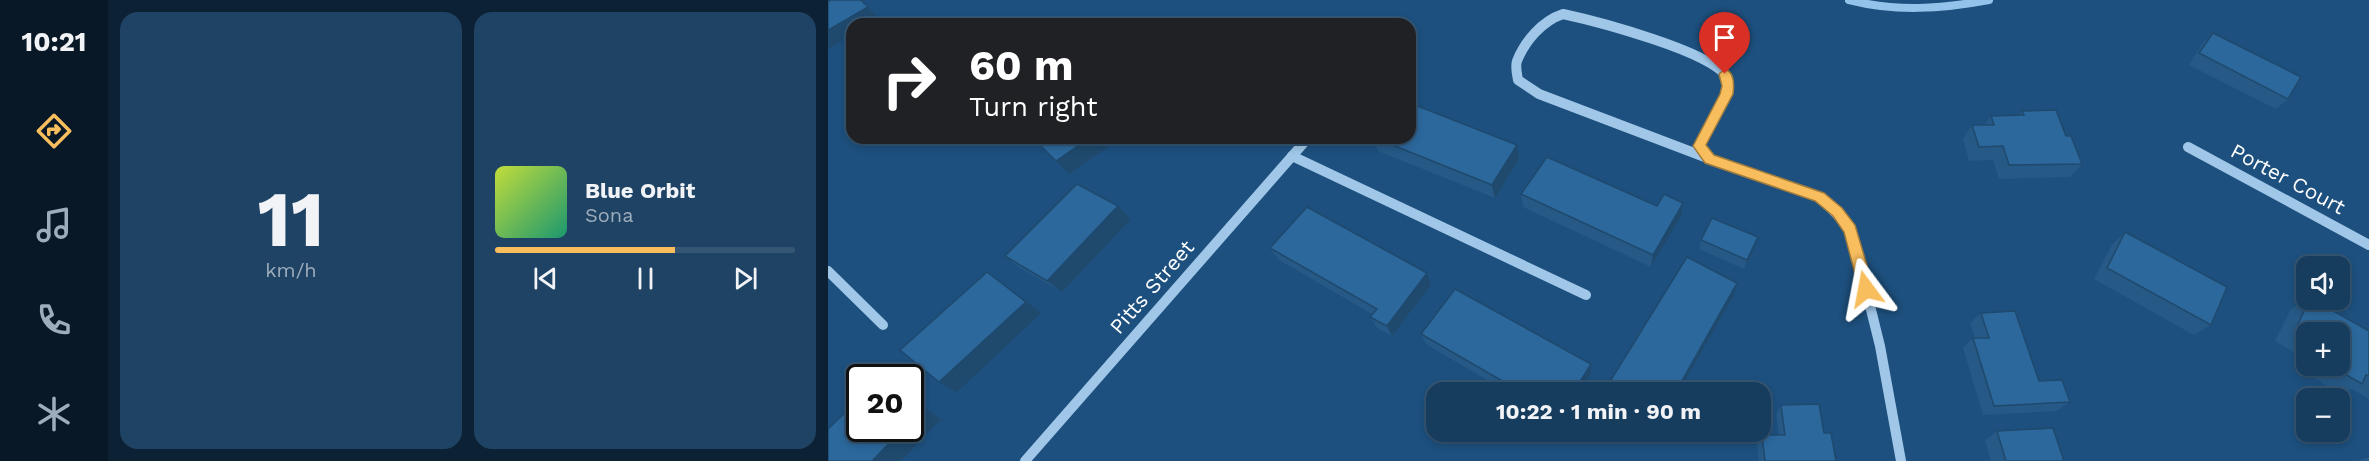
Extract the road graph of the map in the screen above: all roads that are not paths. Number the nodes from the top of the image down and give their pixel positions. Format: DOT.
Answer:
graph roads {
  1 [pos="1303,144"];
  2 [pos="2188,147"];
  3 [pos="1292,156"];
  4 [pos="1710,159"];
  5 [pos="2369,245"];
  6 [pos="828,271"];
  7 [pos="1586,295"];
  8 [pos="883,326"];
  9 [pos="1025,461"];
  10 [pos="1900,461"];
  1 -- 3 [label="street, Pitts Street"];
  2 -- 5 [label="street, Porter Court"];
  3 -- 7 [label="street"];
  3 -- 9 [label="street, Pitts Street"];
  4 -- 4 [label="street"];
  4 -- 10 [label="street"];
  6 -- 8 [label="street"];
}
